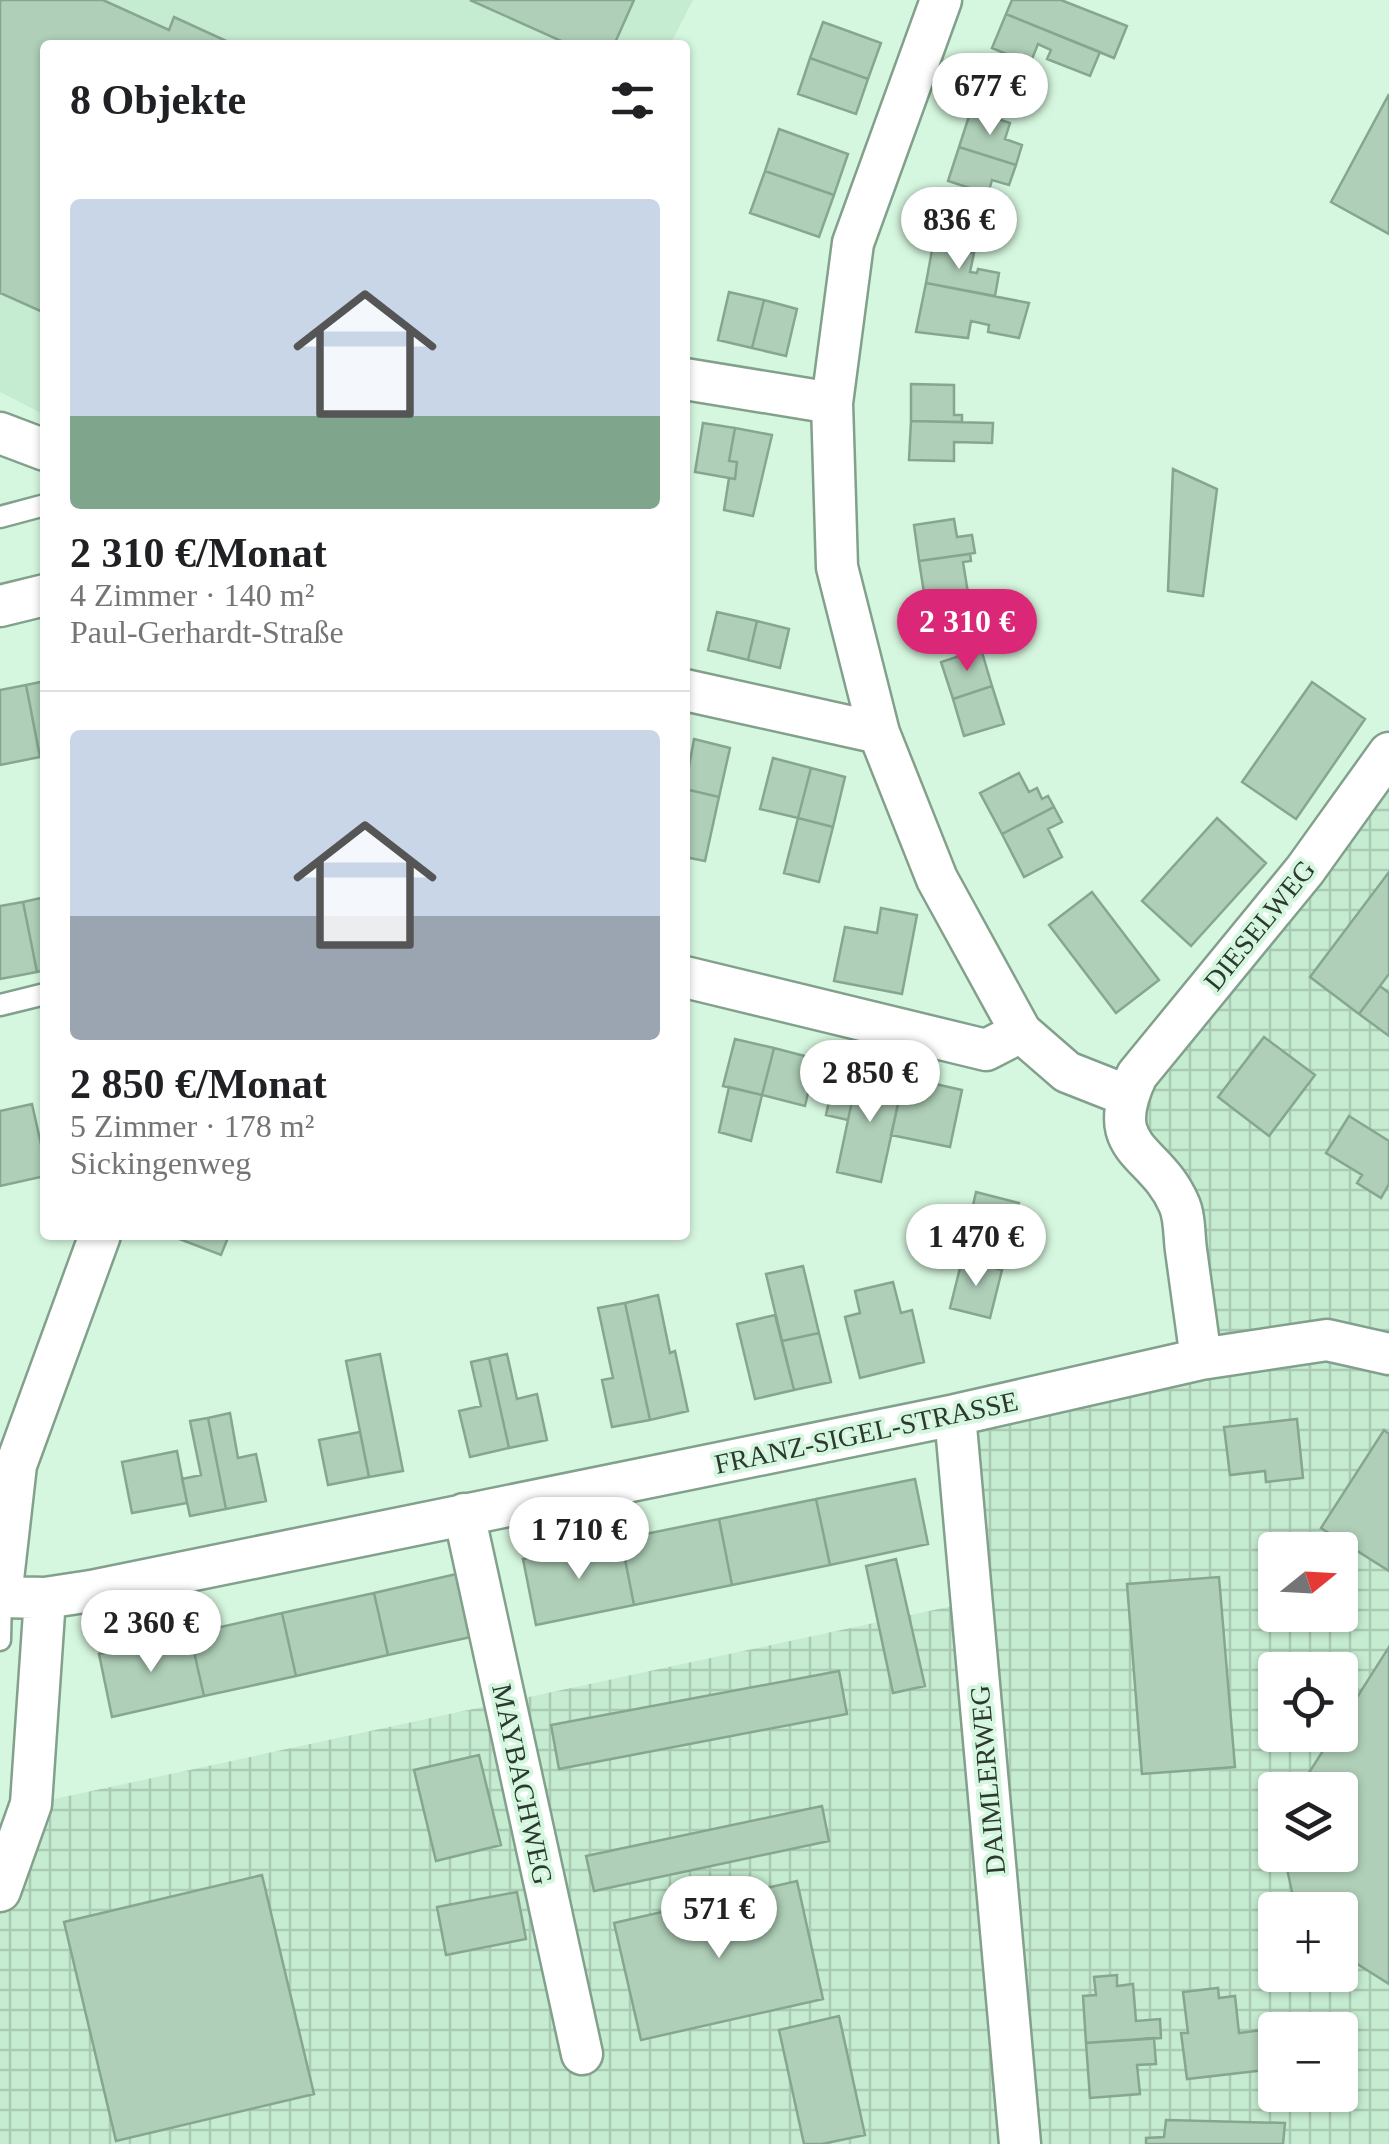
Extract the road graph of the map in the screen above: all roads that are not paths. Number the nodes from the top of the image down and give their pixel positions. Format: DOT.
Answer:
graph roads {
  1 [pos="941,0"];
  2 [pos="690,379"];
  3 [pos="832,403"];
  4 [pos="0,433"];
  5 [pos="40,448"];
  6 [pos="40,507"];
  7 [pos="0,517"];
  8 [pos="40,597"];
  9 [pos="0,606"];
  10 [pos="690,691"];
  11 [pos="880,733"];
  12 [pos="1389,752"];
  13 [pos="690,978"];
  14 [pos="40,995"];
  15 [pos="0,1005"];
  16 [pos="1021,1032"];
  17 [pos="1128,1096"];
  18 [pos="98,1240"];
  19 [pos="1389,1354"];
  20 [pos="1202,1359"];
  21 [pos="954,1415"];
  22 [pos="464,1514"];
  23 [pos="1,1597"];
  24 [pos="46,1598"];
  25 [pos="0,1640"];
  26 [pos="0,1891"];
  27 [pos="582,2054"];
  28 [pos="1020,2144"];
  1 -- 3 [label="street"];
  2 -- 3 [label="street"];
  3 -- 11 [label="street"];
  4 -- 5 [label="street"];
  6 -- 7 [label="lane"];
  8 -- 9 [label="street"];
  10 -- 11 [label="street"];
  11 -- 16 [label="street"];
  12 -- 17 [label="street, DIESELWEG"];
  13 -- 16 [label="street"];
  14 -- 15 [label="lane"];
  16 -- 17 [label="street"];
  17 -- 20 [label="street"];
  18 -- 23 [label="street"];
  19 -- 20 [label="street, FRANZ-SIGEL-STRASSE"];
  20 -- 21 [label="street, FRANZ-SIGEL-STRASSE"];
  21 -- 22 [label="street, FRANZ-SIGEL-STRASSE"];
  21 -- 28 [label="street, DAIMLERWEG"];
  22 -- 24 [label="street, FRANZ-SIGEL-STRASSE"];
  22 -- 27 [label="street, MAYBACHWEG"];
  23 -- 24 [label="street, FRANZ-SIGEL-STRASSE"];
  23 -- 25 [label="lane"];
  24 -- 26 [label="street"];
}
